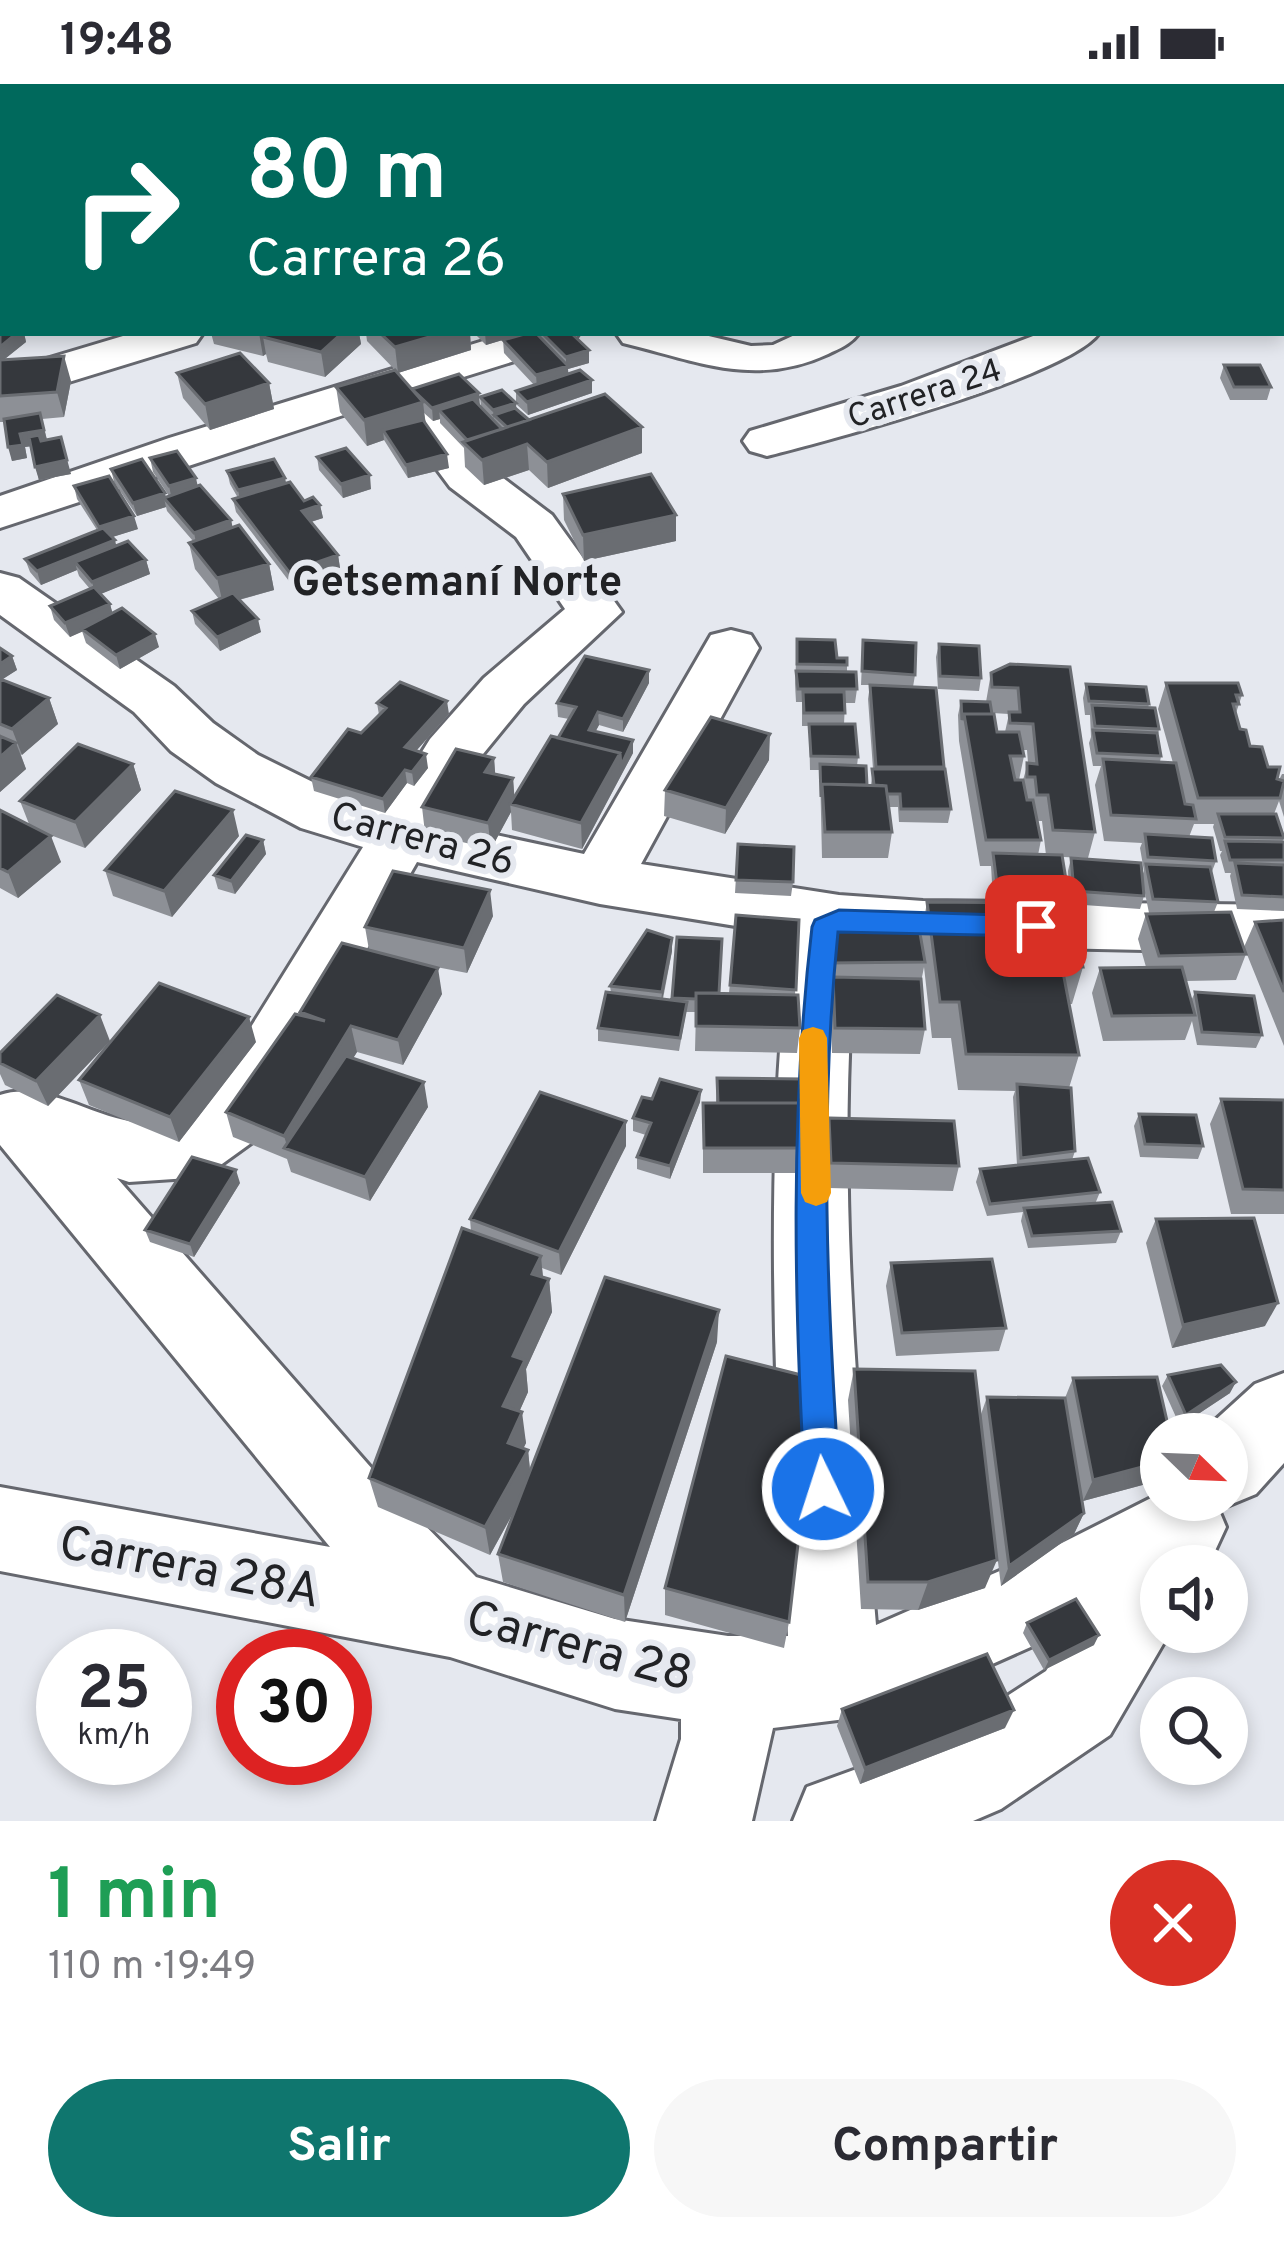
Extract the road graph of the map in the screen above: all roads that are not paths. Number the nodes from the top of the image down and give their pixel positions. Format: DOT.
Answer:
graph roads {
  1 [pos="170,336"];
  2 [pos="546,336"];
  3 [pos="651,336"];
  4 [pos="830,336"];
  5 [pos="1070,336"];
  6 [pos="0,382"];
  7 [pos="396,383"];
  8 [pos="767,441"];
  9 [pos="0,513"];
  10 [pos="0,590"];
  11 [pos="731,648"];
  12 [pos="399,836"];
  13 [pos="600,881"];
  14 [pos="1284,929"];
  15 [pos="831,930"];
  16 [pos="11,1109"];
  17 [pos="1284,1411"];
  18 [pos="1248,1441"];
  19 [pos="1168,1521"];
  20 [pos="1189,1521"];
  21 [pos="0,1529"];
  22 [pos="450,1613"];
  23 [pos="835,1675"];
  24 [pos="728,1681"];
  25 [pos="704,1821"];
  26 [pos="841,1821"];
  1 -- 6 [label="street"];
  2 -- 7 [label="street"];
  3 -- 4 [label="street"];
  5 -- 8 [label="street, Carrera 24"];
  7 -- 9 [label="street"];
  7 -- 12 [label="street"];
  10 -- 12 [label="street, Carrera 26"];
  11 -- 13 [label="street"];
  12 -- 13 [label="street, Carrera 26"];
  12 -- 16 [label="street"];
  13 -- 15 [label="street, Carrera 26"];
  14 -- 15 [label="street, Carrera 26"];
  15 -- 23 [label="street"];
  16 -- 22 [label="street, Carrera 28"];
  17 -- 18 [label="street, Carrera 28"];
  19 -- 23 [label="street, Carrera 28"];
  20 -- 26 [label="street"];
  21 -- 22 [label="street, Carrera 28A"];
  22 -- 24 [label="street, Carrera 28"];
  23 -- 24 [label="street, Carrera 28"];
  24 -- 25 [label="street"];
}
